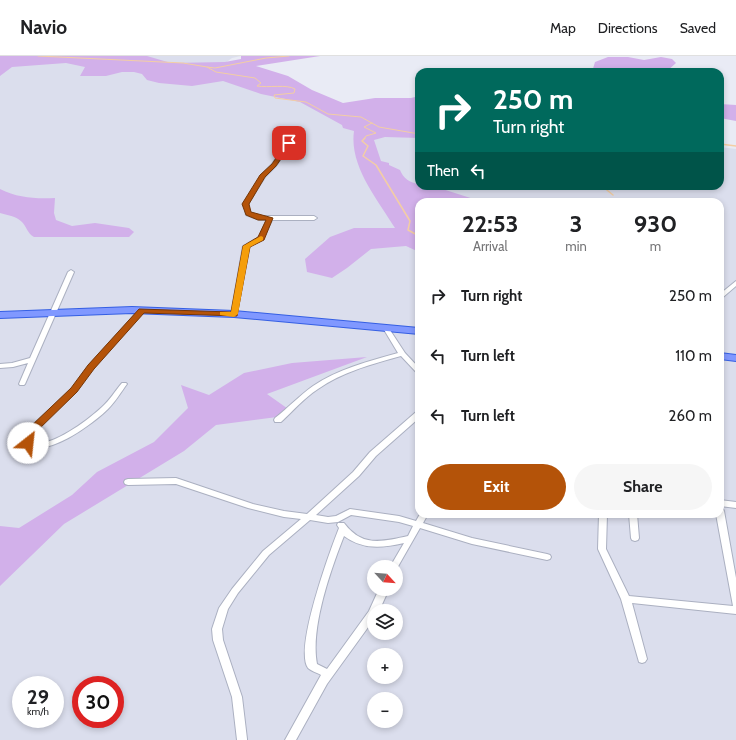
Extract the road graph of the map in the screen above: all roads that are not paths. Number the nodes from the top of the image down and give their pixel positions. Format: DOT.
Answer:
graph roads {
  1 [pos="289,143"];
  2 [pos="270,218"];
  3 [pos="314,218"];
  4 [pos="70,272"];
  5 [pos="736,283"];
  6 [pos="724,293"];
  7 [pos="142,310"];
  8 [pos="53,312"];
  9 [pos="234,314"];
  10 [pos="0,316"];
  11 [pos="386,328"];
  12 [pos="415,331"];
  13 [pos="402,354"];
  14 [pos="724,356"];
  15 [pos="736,358"];
  16 [pos="33,359"];
  17 [pos="0,366"];
  18 [pos="415,368"];
  19 [pos="22,384"];
  20 [pos="124,384"];
  21 [pos="415,417"];
  22 [pos="278,420"];
  23 [pos="128,482"];
  24 [pos="724,504"];
  25 [pos="736,505"];
  26 [pos="308,517"];
  27 [pos="422,518"];
  28 [pos="603,518"];
  29 [pos="633,518"];
  30 [pos="721,518"];
  31 [pos="338,519"];
  32 [pos="419,524"];
  33 [pos="343,528"];
  34 [pos="410,538"];
  35 [pos="635,538"];
  36 [pos="547,557"];
  37 [pos="398,560"];
  38 [pos="626,599"];
  39 [pos="736,604"];
  40 [pos="736,610"];
  41 [pos="367,621"];
  42 [pos="642,659"];
  43 [pos="328,674"];
  44 [pos="242,739"];
  45 [pos="290,740"];
  1 -- 2 [label="street"];
  2 -- 3 [label="street"];
  2 -- 9 [label="street"];
  4 -- 8 [label="street"];
  5 -- 6 [label="street"];
  7 -- 8 [label="highway"];
  7 -- 9 [label="highway"];
  7 -- 20 [label="street"];
  8 -- 10 [label="highway"];
  8 -- 16 [label="street"];
  9 -- 11 [label="highway"];
  11 -- 12 [label="highway"];
  11 -- 13 [label="street"];
  13 -- 18 [label="street"];
  13 -- 22 [label="street"];
  14 -- 15 [label="highway"];
  16 -- 17 [label="street"];
  16 -- 19 [label="street"];
  21 -- 26 [label="street"];
  23 -- 26 [label="street"];
  24 -- 25 [label="street"];
  26 -- 31 [label="street"];
  26 -- 44 [label="street"];
  27 -- 32 [label="street"];
  28 -- 38 [label="street"];
  29 -- 35 [label="street"];
  30 -- 39 [label="street"];
  31 -- 32 [label="street"];
  31 -- 33 [label="street"];
  32 -- 34 [label="street"];
  32 -- 36 [label="street"];
  33 -- 34 [label="street"];
  33 -- 43 [label="street"];
  34 -- 37 [label="street"];
  38 -- 40 [label="street"];
  38 -- 42 [label="street"];
  41 -- 43 [label="street"];
  43 -- 45 [label="street"];
}
